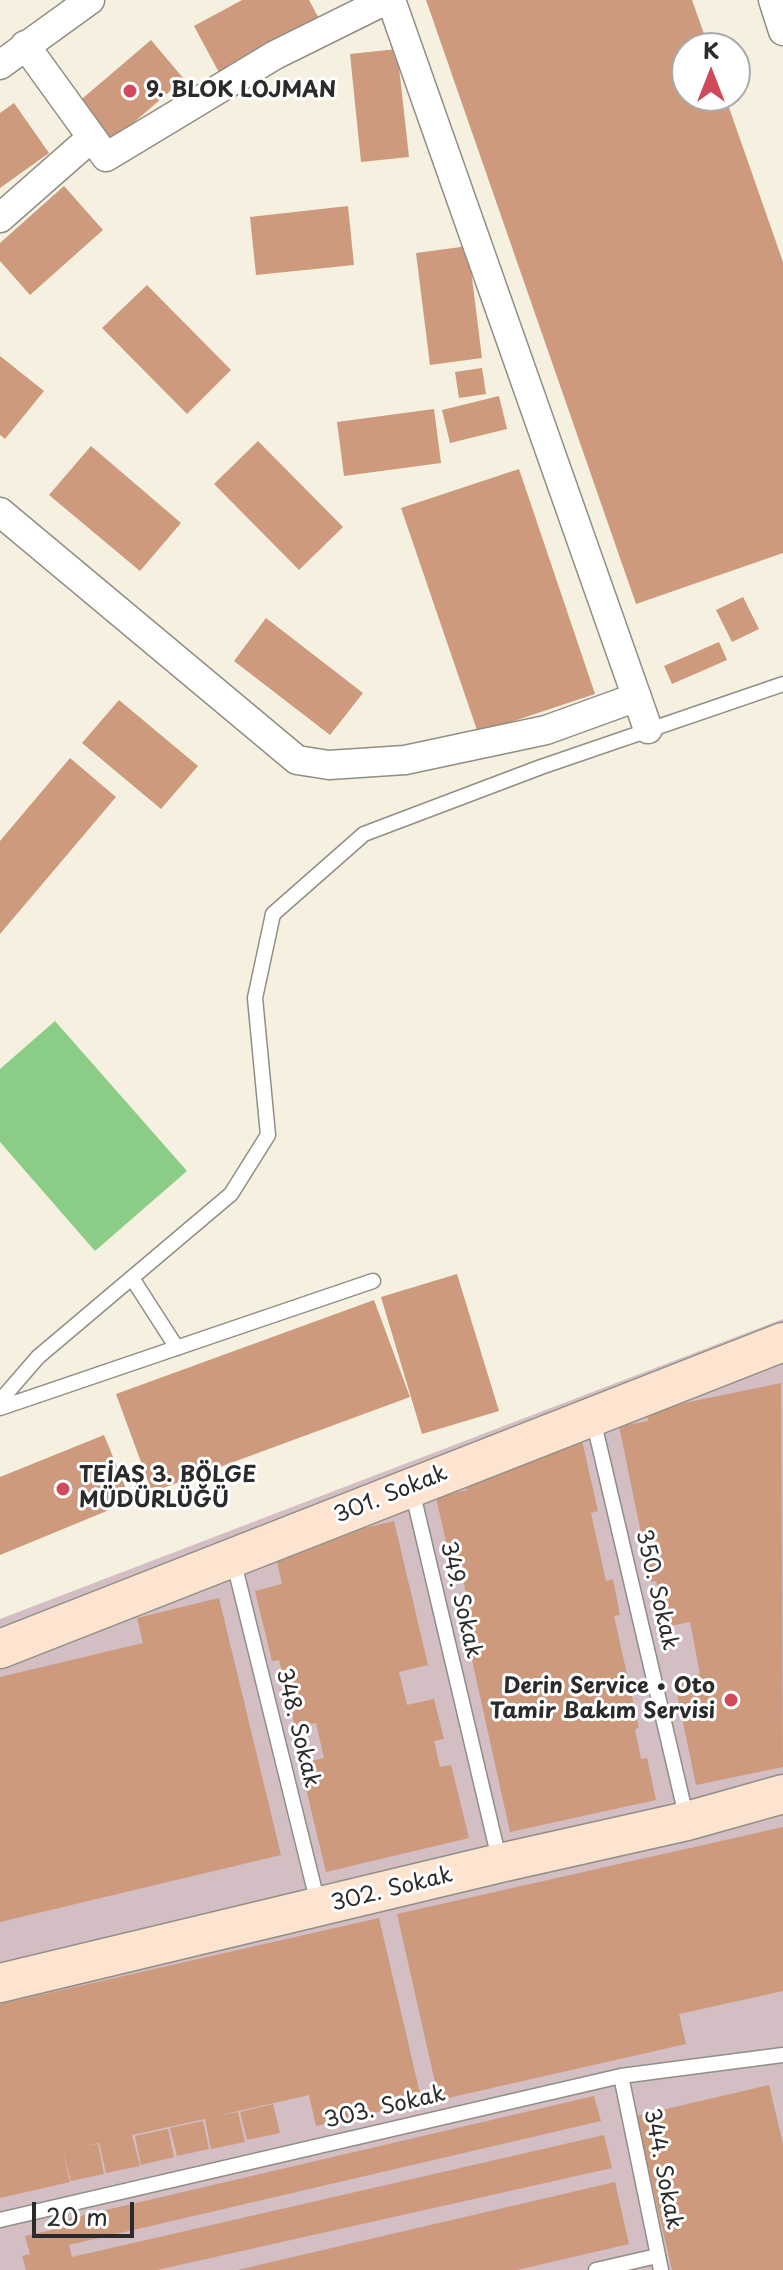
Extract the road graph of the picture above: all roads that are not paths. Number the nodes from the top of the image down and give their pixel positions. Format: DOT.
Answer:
graph roads {
  1 [pos="90,0"];
  2 [pos="389,0"];
  3 [pos="773,0"];
  4 [pos="783,31"];
  5 [pos="25,45"];
  6 [pos="0,65"];
  7 [pos="91,138"];
  8 [pos="0,218"];
  9 [pos="0,512"];
  10 [pos="783,684"];
  11 [pos="637,697"];
  12 [pos="648,729"];
  13 [pos="132,1278"];
  14 [pos="373,1281"];
  15 [pos="783,1342"];
  16 [pos="177,1348"];
  17 [pos="0,1401"];
  18 [pos="0,1408"];
  19 [pos="592,1415"];
  20 [pos="411,1487"];
  21 [pos="233,1558"];
  22 [pos="0,1649"];
  23 [pos="783,1794"];
  24 [pos="687,1821"];
  25 [pos="500,1863"];
  26 [pos="319,1908"];
  27 [pos="0,1983"];
  28 [pos="783,2055"];
  29 [pos="621,2076"];
  30 [pos="0,2220"];
  31 [pos="659,2263"];
  32 [pos="596,2270"];
  1 -- 5 [label="street"];
  2 -- 7 [label="street"];
  2 -- 11 [label="street"];
  3 -- 4 [label="street"];
  5 -- 6 [label="street"];
  5 -- 7 [label="street"];
  7 -- 8 [label="street"];
  9 -- 11 [label="street"];
  10 -- 12 [label="lane"];
  11 -- 12 [label="street"];
  12 -- 13 [label="lane"];
  13 -- 16 [label="lane"];
  13 -- 17 [label="lane"];
  14 -- 16 [label="lane"];
  15 -- 19 [label="street, 301. Sokak"];
  16 -- 18 [label="lane"];
  19 -- 20 [label="street, 301. Sokak"];
  19 -- 24 [label="lane, 350. Sokak"];
  20 -- 21 [label="street, 301. Sokak"];
  20 -- 25 [label="lane, 349. Sokak"];
  21 -- 22 [label="street, 301. Sokak"];
  21 -- 26 [label="lane, 348. Sokak"];
  23 -- 24 [label="street, 302. Sokak"];
  24 -- 25 [label="street, 302. Sokak"];
  25 -- 26 [label="street, 302. Sokak"];
  26 -- 27 [label="street, 302. Sokak"];
  28 -- 29 [label="lane, 303. Sokak"];
  29 -- 30 [label="lane, 303. Sokak"];
  29 -- 31 [label="lane, 344. Sokak"];
  31 -- 32 [label="lane"];
}
